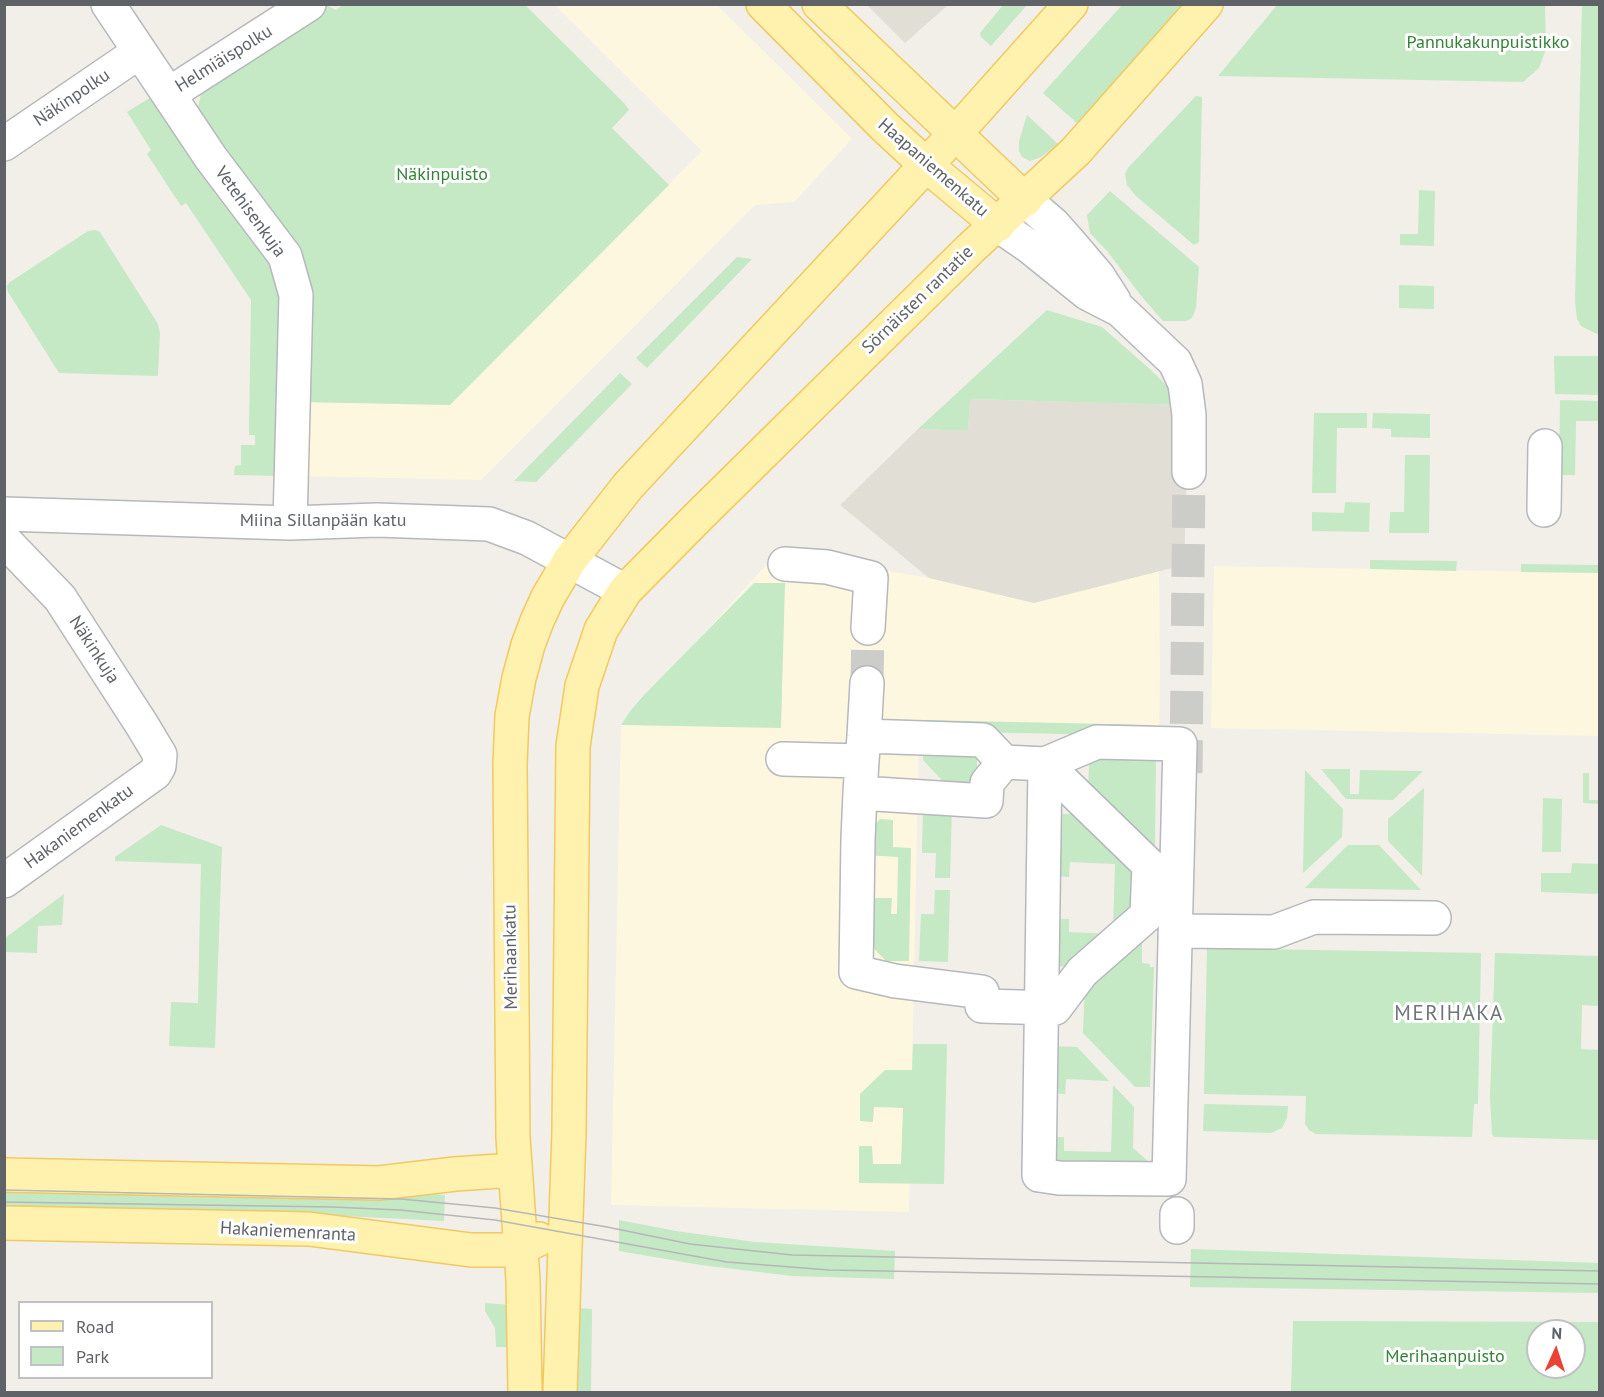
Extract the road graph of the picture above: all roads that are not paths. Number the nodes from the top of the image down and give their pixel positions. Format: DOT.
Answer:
graph roads {
  1 [pos="108,4"];
  2 [pos="309,4"];
  3 [pos="763,4"];
  4 [pos="819,4"];
  5 [pos="1071,4"];
  6 [pos="1206,4"];
  7 [pos="139,52"];
  8 [pos="169,94"];
  9 [pos="956,134"];
  10 [pos="4,144"];
  11 [pos="926,165"];
  12 [pos="1025,200"];
  13 [pos="998,225"];
  14 [pos="1120,310"];
  15 [pos="1545,446"];
  16 [pos="1189,472"];
  17 [pos="1544,510"];
  18 [pos="4,514"];
  19 [pos="290,523"];
  20 [pos="4,540"];
  21 [pos="570,560"];
  22 [pos="785,564"];
  23 [pos="625,591"];
  24 [pos="868,628"];
  25 [pos="867,683"];
  26 [pos="863,749"];
  27 [pos="783,759"];
  28 [pos="1004,762"];
  29 [pos="1045,764"];
  30 [pos="155,773"];
  31 [pos="860,794"];
  32 [pos="4,881"];
  33 [pos="1434,918"];
  34 [pos="1176,931"];
  35 [pos="1041,1007"];
  36 [pos="514,1170"];
  37 [pos="4,1175"];
  38 [pos="4,1223"];
  39 [pos="564,1226"];
  40 [pos="520,1248"];
  41 [pos="526,1379"];
  42 [pos="560,1379"];
  1 -- 7 [label="street, Vetehisenkuja"];
  2 -- 8 [label="street, Helmiäispolku"];
  3 -- 11 [label="main road, Haapaniemenkatu"];
  4 -- 9 [label="main road, Haapaniemenkatu"];
  5 -- 9 [label="main road"];
  6 -- 12 [label="main road, Sörnäisten rantatie"];
  7 -- 8 [label="street, Vetehisenkuja"];
  7 -- 10 [label="street, Näkinpolku"];
  8 -- 19 [label="street, Vetehisenkuja"];
  9 -- 11 [label="main road"];
  9 -- 12 [label="main road, Haapaniemenkatu"];
  11 -- 13 [label="main road, Haapaniemenkatu"];
  11 -- 21 [label="main road"];
  12 -- 13 [label="main road, Sörnäisten rantatie"];
  12 -- 14 [label="street, Haapaniemenkatu"];
  13 -- 14 [label="street, Haapaniemenkatu"];
  13 -- 23 [label="main road, Sörnäisten rantatie"];
  14 -- 16 [label="street, Haapaniemenkatu"];
  15 -- 17 [label="street"];
  18 -- 19 [label="street, Miina Sillanpään katu"];
  19 -- 21 [label="street, Miina Sillanpään katu"];
  20 -- 30 [label="street, Näkinkuja"];
  21 -- 23 [label="street, Miina Sillanpään katu"];
  21 -- 36 [label="main road, Merihaankatu"];
  22 -- 24 [label="street"];
  23 -- 39 [label="main road"];
  25 -- 26 [label="street"];
  26 -- 27 [label="street"];
  26 -- 28 [label="street"];
  26 -- 31 [label="street"];
  28 -- 29 [label="street"];
  28 -- 31 [label="street"];
  29 -- 34 [label="street"];
  29 -- 35 [label="street"];
  29 -- 35 [label="street"];
  30 -- 32 [label="street, Hakaniemenkatu"];
  31 -- 35 [label="street"];
  33 -- 34 [label="street"];
  34 -- 35 [label="street"];
  36 -- 37 [label="main road"];
  36 -- 40 [label="main road, Merihaankatu"];
  38 -- 40 [label="main road, Hakaniemenranta"];
  39 -- 40 [label="main road, Hakaniemenranta"];
  39 -- 42 [label="main road"];
  40 -- 41 [label="main road, Merihaankatu"];
}
